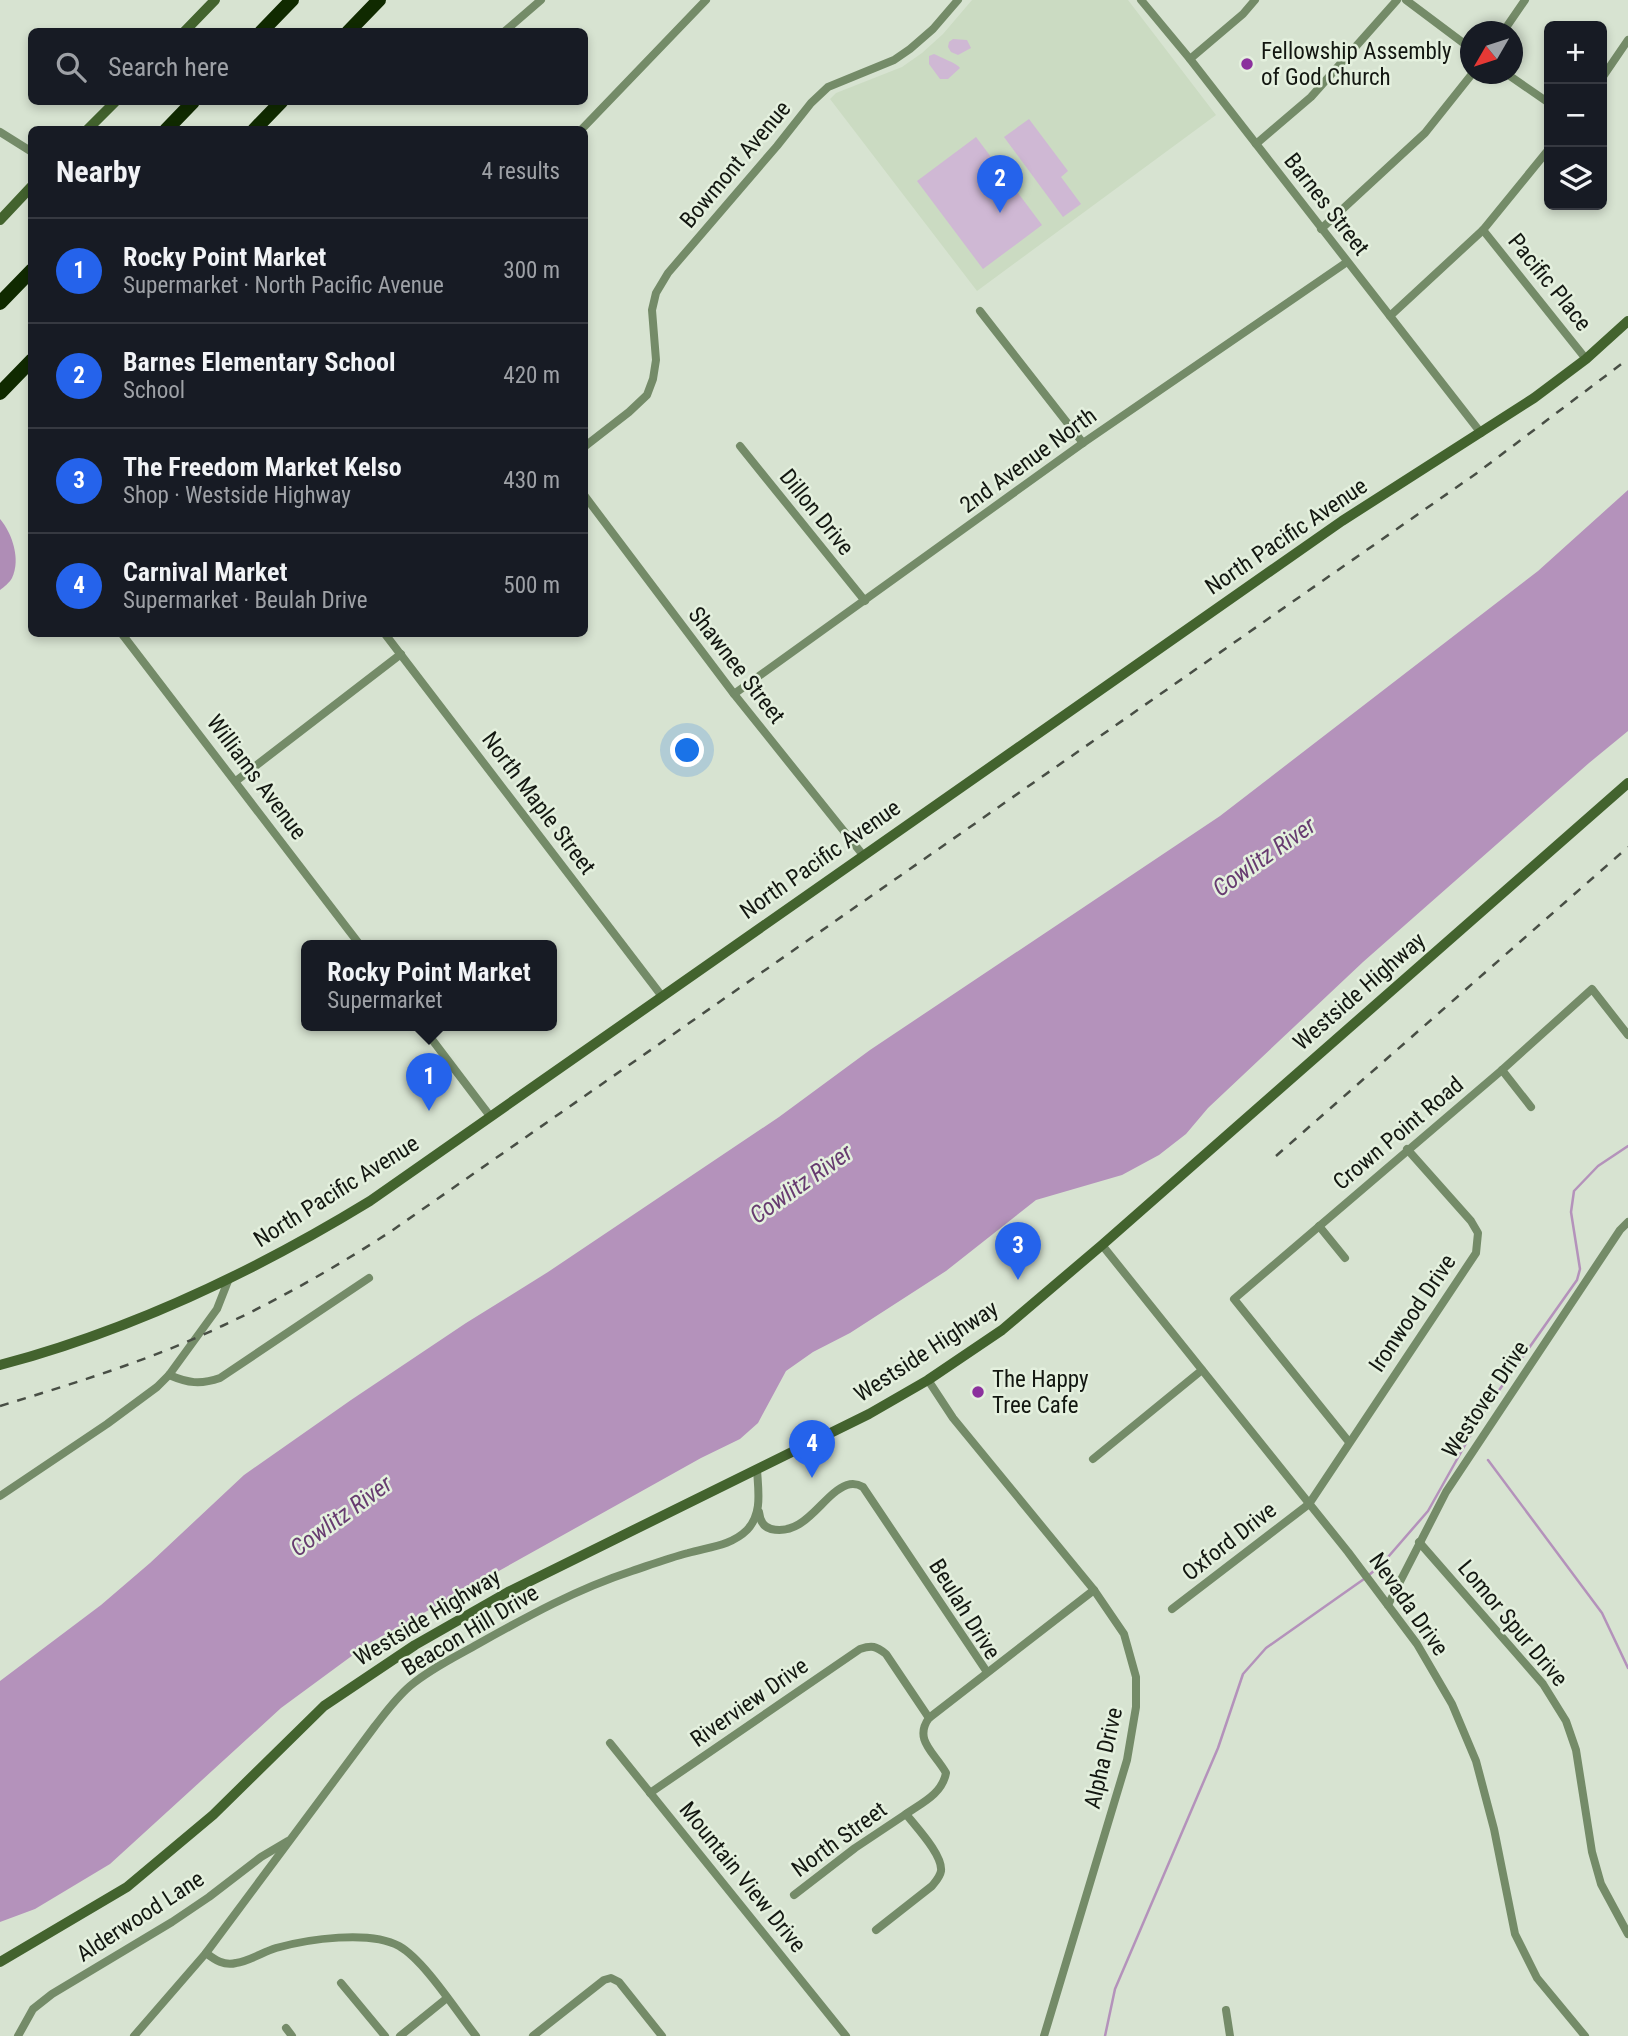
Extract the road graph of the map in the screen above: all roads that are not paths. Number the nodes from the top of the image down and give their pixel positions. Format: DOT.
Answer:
graph roads {
  1 [pos="215,0"];
  2 [pos="292,0"];
  3 [pos="379,0"];
  4 [pos="541,0"];
  5 [pos="706,0"];
  6 [pos="958,0"];
  7 [pos="1141,0"];
  8 [pos="1255,0"];
  9 [pos="1397,0"];
  10 [pos="1406,0"];
  11 [pos="1525,0"];
  12 [pos="1511,21"];
  13 [pos="188,28"];
  14 [pos="265,28"];
  15 [pos="352,28"];
  16 [pos="508,28"];
  17 [pos="1460,40"];
  18 [pos="1628,40"];
  19 [pos="1190,59"];
  20 [pos="1607,71"];
  21 [pos="1464,84"];
  22 [pos="1521,84"];
  23 [pos="1544,100"];
  24 [pos="112,105"];
  25 [pos="190,105"];
  26 [pos="278,105"];
  27 [pos="91,126"];
  28 [pos="170,126"];
  29 [pos="258,126"];
  30 [pos="585,126"];
  31 [pos="0,132"];
  32 [pos="1256,144"];
  33 [pos="28,150"];
  34 [pos="1544,155"];
  35 [pos="28,190"];
  36 [pos="0,220"];
  37 [pos="1321,229"];
  38 [pos="1483,230"];
  39 [pos="1346,262"];
  40 [pos="28,274"];
  41 [pos="0,303"];
  42 [pos="980,311"];
  43 [pos="1390,316"];
  44 [pos="1628,321"];
  45 [pos="1586,359"];
  46 [pos="28,364"];
  47 [pos="0,393"];
  48 [pos="1481,433"];
  49 [pos="1083,443"];
  50 [pos="588,444"];
  51 [pos="740,446"];
  52 [pos="588,500"];
  53 [pos="865,601"];
  54 [pos="124,637"];
  55 [pos="387,637"];
  56 [pos="401,654"];
  57 [pos="734,694"];
  58 [pos="236,780"];
  59 [pos="1628,783"];
  60 [pos="863,855"];
  61 [pos="356,940"];
  62 [pos="661,995"];
  63 [pos="426,1031"];
  64 [pos="1628,1035"];
  65 [pos="1502,1070"];
  66 [pos="1531,1107"];
  67 [pos="490,1116"];
  68 [pos="1407,1149"];
  69 [pos="1628,1223"];
  70 [pos="1319,1226"];
  71 [pos="1102,1245"];
  72 [pos="1345,1258"];
  73 [pos="369,1278"];
  74 [pos="228,1281"];
  75 [pos="0,1365"];
  76 [pos="1202,1370"];
  77 [pos="169,1375"];
  78 [pos="928,1380"];
  79 [pos="1349,1442"];
  80 [pos="1093,1459"];
  81 [pos="757,1469"];
  82 [pos="0,1496"];
  83 [pos="1309,1504"];
  84 [pos="758,1510"];
  85 [pos="1419,1542"];
  86 [pos="1094,1590"];
  87 [pos="1388,1605"];
  88 [pos="1172,1609"];
  89 [pos="987,1672"];
  90 [pos="929,1718"];
  91 [pos="610,1743"];
  92 [pos="650,1793"];
  93 [pos="906,1814"];
  94 [pos="293,1838"];
  95 [pos="794,1895"];
  96 [pos="876,1930"];
  97 [pos="1628,1934"];
  98 [pos="206,1953"];
  99 [pos="0,1962"];
  100 [pos="341,1983"];
  101 [pos="447,1998"];
  102 [pos="1226,2010"];
  103 [pos="18,2036"];
  104 [pos="134,2036"];
  105 [pos="385,2036"];
  106 [pos="400,2036"];
  107 [pos="476,2036"];
  108 [pos="533,2036"];
  109 [pos="662,2036"];
  110 [pos="846,2036"];
  111 [pos="1044,2036"];
  112 [pos="1230,2036"];
  113 [pos="1585,2036"];
  1 -- 13 [label="street"];
  2 -- 14 [label="highway"];
  3 -- 15 [label="highway"];
  4 -- 16 [label="street"];
  5 -- 30 [label="street"];
  6 -- 50 [label="street, Bowmont Avenue"];
  7 -- 19 [label="street, Barnes Street"];
  8 -- 19 [label="street"];
  9 -- 32 [label="street"];
  10 -- 17 [label="street"];
  11 -- 12 [label="street"];
  18 -- 20 [label="street"];
  19 -- 32 [label="street, Barnes Street"];
  21 -- 37 [label="street"];
  22 -- 23 [label="street"];
  24 -- 27 [label="street"];
  25 -- 28 [label="highway"];
  26 -- 29 [label="highway"];
  31 -- 33 [label="street"];
  32 -- 37 [label="street, Barnes Street"];
  34 -- 38 [label="street"];
  35 -- 36 [label="street"];
  37 -- 39 [label="street, Barnes Street"];
  38 -- 43 [label="street"];
  38 -- 45 [label="street, Pacific Place"];
  39 -- 43 [label="street, Barnes Street"];
  39 -- 49 [label="street, 2nd Avenue North"];
  40 -- 41 [label="highway"];
  42 -- 49 [label="street"];
  43 -- 48 [label="street, Barnes Street"];
  44 -- 45 [label="street, North Pacific Avenue"];
  45 -- 48 [label="street, North Pacific Avenue"];
  46 -- 47 [label="highway"];
  48 -- 60 [label="street, North Pacific Avenue"];
  49 -- 53 [label="street, 2nd Avenue North"];
  51 -- 53 [label="street, Dillon Drive"];
  52 -- 57 [label="street, Shawnee Street"];
  53 -- 57 [label="street, 2nd Avenue North"];
  54 -- 58 [label="street, Williams Avenue"];
  55 -- 56 [label="street, North Maple Street"];
  56 -- 58 [label="street"];
  56 -- 62 [label="street, North Maple Street"];
  57 -- 60 [label="street, Shawnee Street"];
  58 -- 61 [label="street, Williams Avenue"];
  59 -- 71 [label="street, Westside Highway"];
  60 -- 62 [label="street, North Pacific Avenue"];
  62 -- 67 [label="street, North Pacific Avenue"];
  63 -- 67 [label="street"];
  64 -- 65 [label="street, Crown Point Road"];
  65 -- 66 [label="street"];
  65 -- 68 [label="street, Crown Point Road"];
  67 -- 74 [label="street, North Pacific Avenue"];
  68 -- 70 [label="street, Crown Point Road"];
  68 -- 79 [label="street, Ironwood Drive"];
  69 -- 85 [label="street, Westover Drive"];
  70 -- 72 [label="street"];
  70 -- 79 [label="street, Crown Point Road"];
  71 -- 76 [label="street, Nevada Drive"];
  71 -- 78 [label="street, Westside Highway"];
  73 -- 77 [label="street"];
  74 -- 75 [label="street, North Pacific Avenue"];
  74 -- 77 [label="street"];
  76 -- 80 [label="street"];
  76 -- 83 [label="street, Nevada Drive"];
  77 -- 82 [label="street"];
  78 -- 81 [label="street, Westside Highway"];
  78 -- 86 [label="street, Alpha Drive"];
  79 -- 83 [label="street, Ironwood Drive"];
  81 -- 84 [label="street"];
  81 -- 99 [label="street, Westside Highway"];
  83 -- 87 [label="street, Nevada Drive"];
  83 -- 88 [label="street, Oxford Drive"];
  84 -- 89 [label="street, Beulah Drive"];
  84 -- 94 [label="street, Beacon Hill Drive"];
  85 -- 87 [label="street, Westover Drive"];
  85 -- 97 [label="street, Lomor Spur Drive"];
  86 -- 89 [label="street"];
  86 -- 111 [label="street, Alpha Drive"];
  87 -- 113 [label="street, Nevada Drive"];
  89 -- 90 [label="street, Beulah Drive"];
  90 -- 92 [label="street, Riverview Drive"];
  90 -- 93 [label="street"];
  91 -- 92 [label="street, Mountain View Drive"];
  92 -- 110 [label="street, Mountain View Drive"];
  93 -- 95 [label="street, North Street"];
  93 -- 96 [label="street"];
  94 -- 98 [label="street, Beacon Hill Drive"];
  94 -- 103 [label="street, Alderwood Lane"];
  98 -- 101 [label="street"];
  98 -- 104 [label="street, Beacon Hill Drive"];
  100 -- 105 [label="street"];
  101 -- 106 [label="street"];
  101 -- 107 [label="street"];
  102 -- 112 [label="street"];
  108 -- 109 [label="street"];
}
